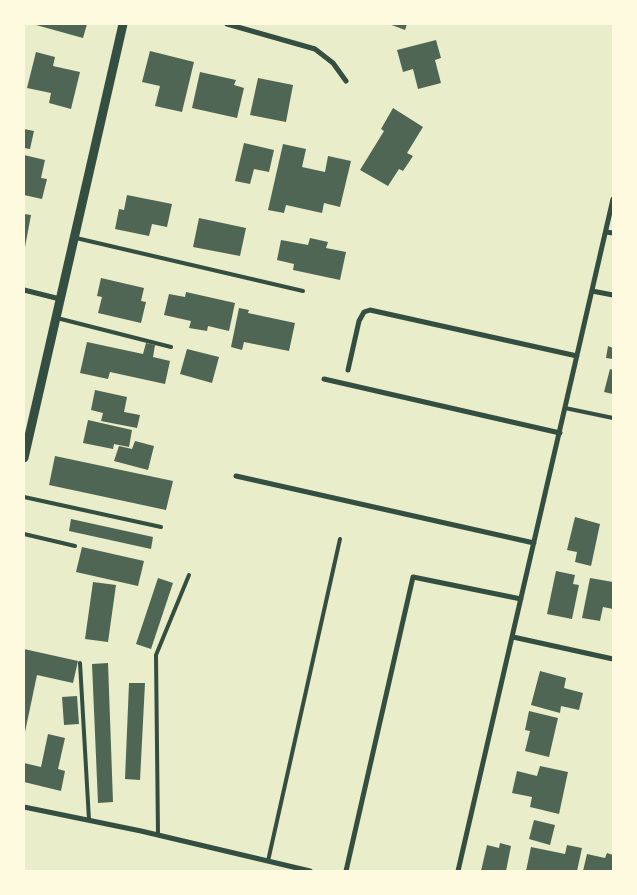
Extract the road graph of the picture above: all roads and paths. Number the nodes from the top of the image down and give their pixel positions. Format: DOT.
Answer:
graph roads {
  1 [pos="123,24"];
  2 [pos="226,24"];
  3 [pos="346,81"];
  4 [pos="613,199"];
  5 [pos="606,232"];
  6 [pos="613,233"];
  7 [pos="74,238"];
  8 [pos="24,290"];
  9 [pos="303,291"];
  10 [pos="592,291"];
  11 [pos="613,295"];
  12 [pos="60,299"];
  13 [pos="55,318"];
  14 [pos="171,347"];
  15 [pos="577,356"];
  16 [pos="348,370"];
  17 [pos="324,379"];
  18 [pos="565,408"];
  19 [pos="613,418"];
  20 [pos="560,433"];
  21 [pos="24,458"];
  22 [pos="236,476"];
  23 [pos="24,496"];
  24 [pos="161,527"];
  25 [pos="24,534"];
  26 [pos="340,539"];
  27 [pos="534,543"];
  28 [pos="75,546"];
  29 [pos="189,576"];
  30 [pos="521,599"];
  31 [pos="512,637"];
  32 [pos="613,659"];
  33 [pos="80,663"];
  34 [pos="24,807"];
  35 [pos="89,820"];
  36 [pos="158,835"];
  37 [pos="268,861"];
  38 [pos="310,871"];
  39 [pos="346,871"];
  40 [pos="458,871"];
  1 -- 7 [label="street"];
  2 -- 3 [label="street"];
  4 -- 5 [label="street"];
  5 -- 6 [label="street"];
  5 -- 10 [label="street"];
  7 -- 9 [label="lane"];
  7 -- 12 [label="street"];
  8 -- 12 [label="street"];
  10 -- 11 [label="street"];
  10 -- 15 [label="street"];
  12 -- 13 [label="street"];
  13 -- 14 [label="lane"];
  13 -- 21 [label="street"];
  15 -- 16 [label="street"];
  15 -- 18 [label="street"];
  17 -- 20 [label="street"];
  18 -- 19 [label="lane"];
  18 -- 20 [label="street"];
  20 -- 27 [label="street"];
  22 -- 27 [label="street"];
  23 -- 24 [label="lane"];
  25 -- 28 [label="lane"];
  26 -- 37 [label="lane"];
  27 -- 30 [label="street"];
  29 -- 36 [label="lane"];
  30 -- 31 [label="street"];
  30 -- 39 [label="street"];
  31 -- 32 [label="street"];
  31 -- 40 [label="street"];
  33 -- 35 [label="lane"];
  34 -- 35 [label="street"];
  35 -- 36 [label="street"];
  36 -- 37 [label="street"];
  37 -- 38 [label="street"];
}
